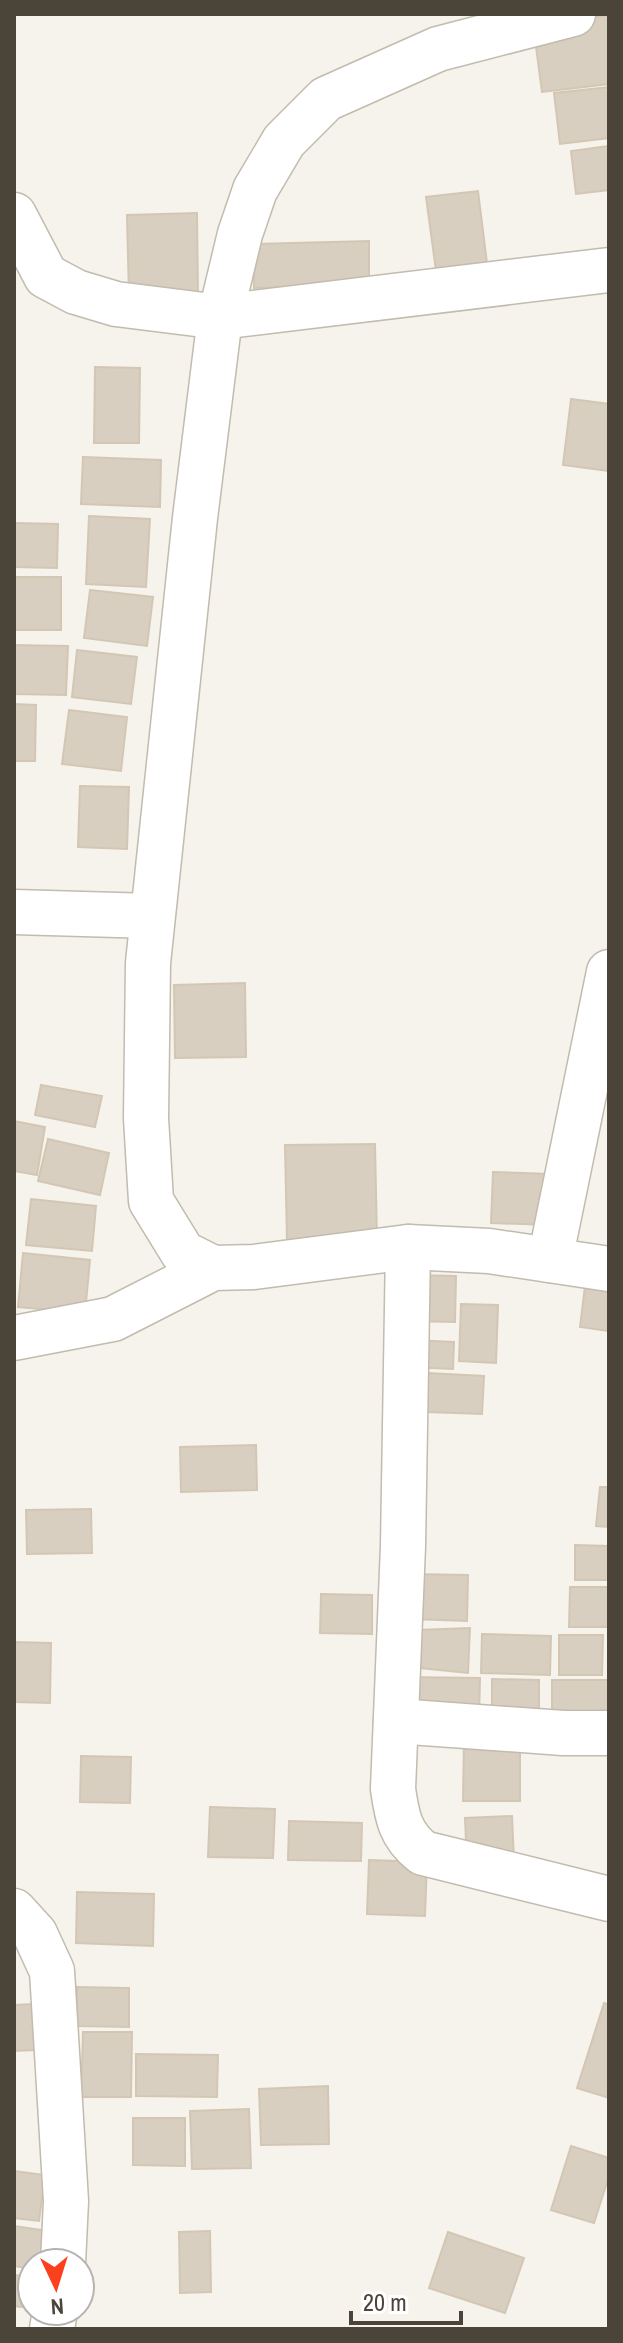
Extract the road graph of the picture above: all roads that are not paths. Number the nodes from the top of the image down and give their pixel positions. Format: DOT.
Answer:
graph roads {
  1 [pos="554,16"];
  2 [pos="14,215"];
  3 [pos="609,270"];
  4 [pos="30,283"];
  5 [pos="220,317"];
  6 [pos="14,912"];
  7 [pos="152,916"];
  8 [pos="609,972"];
  9 [pos="408,1247"];
  10 [pos="550,1260"];
  11 [pos="213,1268"];
  12 [pos="609,1269"];
  13 [pos="14,1338"];
  14 [pos="396,1721"];
  15 [pos="609,1733"];
  16 [pos="609,1899"];
  17 [pos="14,1911"];
  18 [pos="64,2247"];
  1 -- 5 [label="street"];
  2 -- 4 [label="street"];
  3 -- 5 [label="street"];
  4 -- 5 [label="street"];
  5 -- 7 [label="street"];
  6 -- 7 [label="street"];
  7 -- 11 [label="street"];
  8 -- 10 [label="street"];
  9 -- 10 [label="street"];
  9 -- 11 [label="street"];
  9 -- 14 [label="street"];
  10 -- 12 [label="street"];
  11 -- 13 [label="street"];
  14 -- 15 [label="street"];
  14 -- 16 [label="street"];
  17 -- 18 [label="street"];
}
